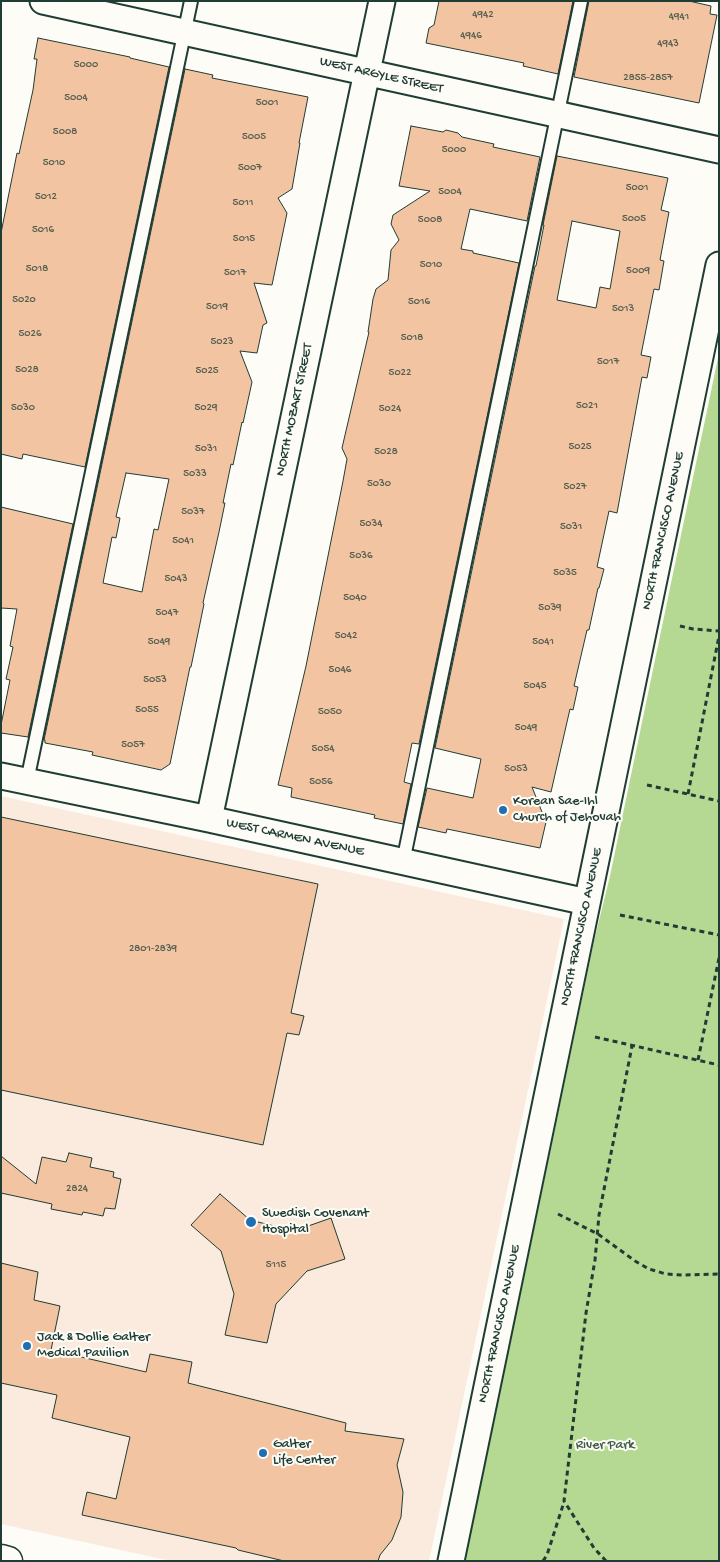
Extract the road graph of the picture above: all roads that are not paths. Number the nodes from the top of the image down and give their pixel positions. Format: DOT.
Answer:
graph roads {
  1 [pos="43,1"];
  2 [pos="191,1"];
  3 [pos="382,1"];
  4 [pos="581,1"];
  5 [pos="184,32"];
  6 [pos="367,72"];
  7 [pos="558,115"];
  8 [pos="719,150"];
  9 [pos="719,265"];
  10 [pos="1,776"];
  11 [pos="28,781"];
  12 [pos="209,819"];
  13 [pos="403,862"];
  14 [pos="587,902"];
  15 [pos="1,1559"];
  16 [pos="8,1561"];
  17 [pos="451,1561"];
  1 -- 5 [label="street, WEST ARGYLE STREET"];
  2 -- 5 [label="lane"];
  3 -- 6 [label="street, NORTH MOZART STREET"];
  4 -- 7 [label="lane"];
  5 -- 6 [label="street, WEST ARGYLE STREET"];
  5 -- 11 [label="lane"];
  6 -- 7 [label="street, WEST ARGYLE STREET"];
  6 -- 12 [label="street, NORTH MOZART STREET"];
  7 -- 8 [label="street, WEST ARGYLE STREET"];
  7 -- 13 [label="lane"];
  9 -- 14 [label="street, NORTH FRANCISCO AVENUE"];
  10 -- 11 [label="street, WEST CARMEN AVENUE"];
  11 -- 12 [label="street, WEST CARMEN AVENUE"];
  12 -- 13 [label="street, WEST CARMEN AVENUE"];
  13 -- 14 [label="street, WEST CARMEN AVENUE"];
  14 -- 17 [label="street, NORTH FRANCISCO AVENUE"];
  15 -- 16 [label="main road"];
}
